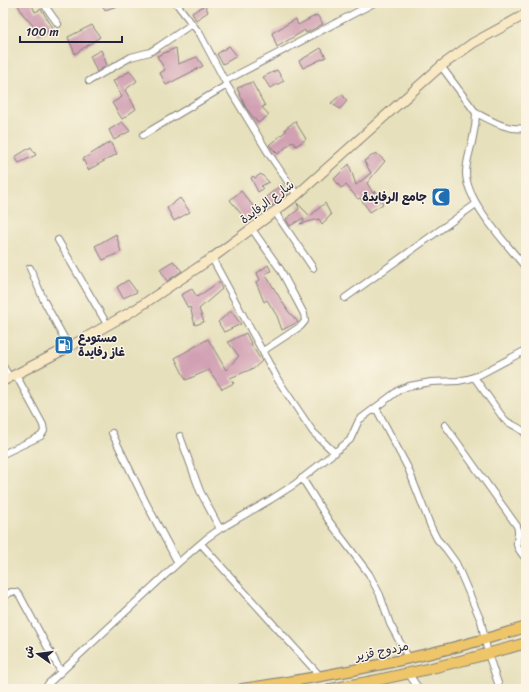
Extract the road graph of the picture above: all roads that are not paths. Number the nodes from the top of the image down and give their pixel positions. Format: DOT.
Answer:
graph roads {
  1 [pos="43,3"];
  2 [pos="176,3"];
  3 [pos="374,3"];
  4 [pos="526,14"];
  5 [pos="58,24"];
  6 [pos="192,24"];
  7 [pos="441,66"];
  8 [pos="89,81"];
  9 [pos="226,83"];
  10 [pos="476,113"];
  11 [pos="526,128"];
  12 [pos="143,135"];
  13 [pos="297,195"];
  14 [pos="476,204"];
  15 [pos="275,212"];
  16 [pos="252,229"];
  17 [pos="58,240"];
  18 [pos="212,258"];
  19 [pos="30,268"];
  20 [pos="313,268"];
  21 [pos="526,268"];
  22 [pos="345,298"];
  23 [pos="108,326"];
  24 [pos="69,347"];
  25 [pos="526,350"];
  26 [pos="263,351"];
  27 [pos="3,366"];
  28 [pos="474,377"];
  29 [pos="10,378"];
  30 [pos="376,408"];
  31 [pos="445,425"];
  32 [pos="112,433"];
  33 [pos="526,434"];
  34 [pos="180,436"];
  35 [pos="334,453"];
  36 [pos="3,454"];
  37 [pos="302,478"];
  38 [pos="220,529"];
  39 [pos="201,544"];
  40 [pos="526,558"];
  41 [pos="178,563"];
  42 [pos="3,597"];
  43 [pos="526,628"];
  44 [pos="486,639"];
  45 [pos="526,643"];
  46 [pos="488,654"];
  47 [pos="409,659"];
  48 [pos="61,672"];
  49 [pos="408,674"];
  50 [pos="321,677"];
  51 [pos="345,688"];
  52 [pos="45,689"];
  53 [pos="242,689"];
  54 [pos="331,689"];
  55 [pos="419,689"];
  56 [pos="500,689"];
  1 -- 5 [label="street"];
  2 -- 6 [label="street"];
  3 -- 9 [label="street"];
  4 -- 7 [label="street, شارع الرفايدة"];
  6 -- 8 [label="street"];
  6 -- 9 [label="street"];
  7 -- 10 [label="street"];
  7 -- 13 [label="street, شارع الرفايدة"];
  9 -- 12 [label="street"];
  9 -- 13 [label="street"];
  10 -- 11 [label="street"];
  10 -- 14 [label="street"];
  13 -- 15 [label="street, شارع الرفايدة"];
  14 -- 21 [label="street"];
  14 -- 22 [label="street"];
  15 -- 16 [label="street, شارع الرفايدة"];
  15 -- 20 [label="street"];
  16 -- 18 [label="street, شارع الرفايدة"];
  16 -- 26 [label="street"];
  17 -- 23 [label="street"];
  18 -- 23 [label="street, شارع الرفايدة"];
  18 -- 26 [label="street"];
  19 -- 24 [label="street"];
  23 -- 24 [label="street, شارع الرفايدة"];
  24 -- 29 [label="street, شارع الرفايدة"];
  25 -- 28 [label="street"];
  26 -- 35 [label="street"];
  27 -- 29 [label="street"];
  28 -- 30 [label="street"];
  28 -- 33 [label="street"];
  29 -- 36 [label="street"];
  30 -- 35 [label="street"];
  30 -- 44 [label="street"];
  31 -- 40 [label="street"];
  32 -- 41 [label="street"];
  34 -- 38 [label="street"];
  35 -- 37 [label="street"];
  37 -- 38 [label="street"];
  37 -- 47 [label="street"];
  38 -- 39 [label="street"];
  39 -- 41 [label="street"];
  39 -- 50 [label="street"];
  41 -- 48 [label="street"];
  42 -- 48 [label="street"];
  43 -- 44 [label="main road, مزدوج قزير"];
  44 -- 46 [label="street"];
  44 -- 47 [label="main road, مزدوج قزير"];
  45 -- 46 [label="main road"];
  46 -- 49 [label="main road"];
  46 -- 56 [label="street"];
  47 -- 50 [label="main road, مزدوج قزير"];
  48 -- 52 [label="street"];
  49 -- 51 [label="main road"];
  49 -- 55 [label="street"];
  50 -- 53 [label="main road, مزدوج قزير"];
  51 -- 54 [label="main road"];
}
